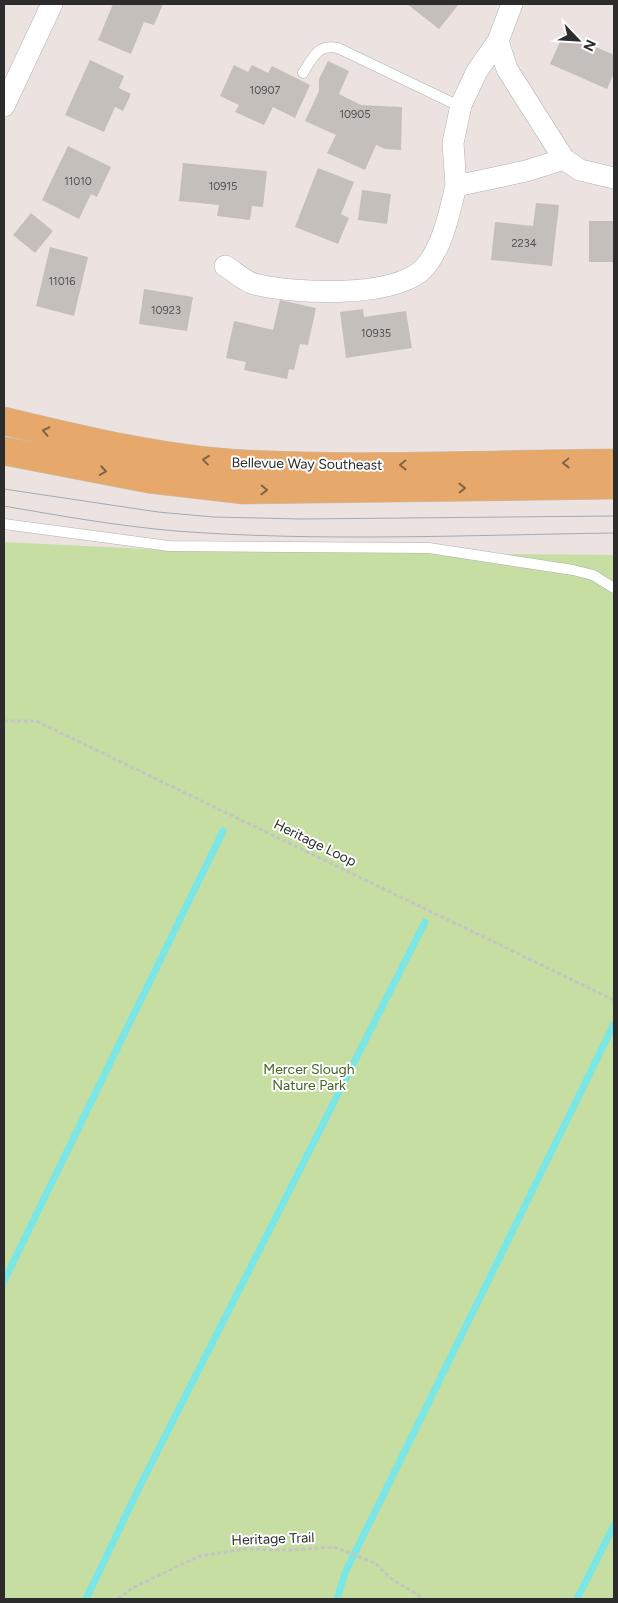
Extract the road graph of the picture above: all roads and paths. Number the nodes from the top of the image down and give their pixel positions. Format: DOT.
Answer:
graph roads {
  1 [pos="52,4"];
  2 [pos="512,4"];
  3 [pos="498,41"];
  4 [pos="303,73"];
  5 [pos="4,106"];
  6 [pos="461,107"];
  7 [pos="564,160"];
  8 [pos="614,178"];
  9 [pos="456,186"];
  10 [pos="225,266"];
  11 [pos="4,421"];
  12 [pos="4,451"];
  13 [pos="614,463"];
  14 [pos="614,485"];
  15 [pos="4,524"];
  16 [pos="614,588"];
  17 [pos="4,721"];
  18 [pos="614,1000"];
  19 [pos="118,1599"];
  20 [pos="425,1599"];
  1 -- 5 [label="street"];
  2 -- 3 [label="street"];
  3 -- 6 [label="street"];
  3 -- 7 [label="street"];
  4 -- 6 [label="lane"];
  6 -- 9 [label="street"];
  7 -- 8 [label="street"];
  7 -- 9 [label="street"];
  9 -- 10 [label="street"];
  13 -- 11 [label="main road, Bellevue Way Southeast, one-way"];
  12 -- 14 [label="main road, Bellevue Way Southeast, one-way"];
  15 -- 16 [label="lane"];
  17 -- 18 [label="path, Heritage Loop"];
  19 -- 20 [label="path, Heritage Trail"];
}
